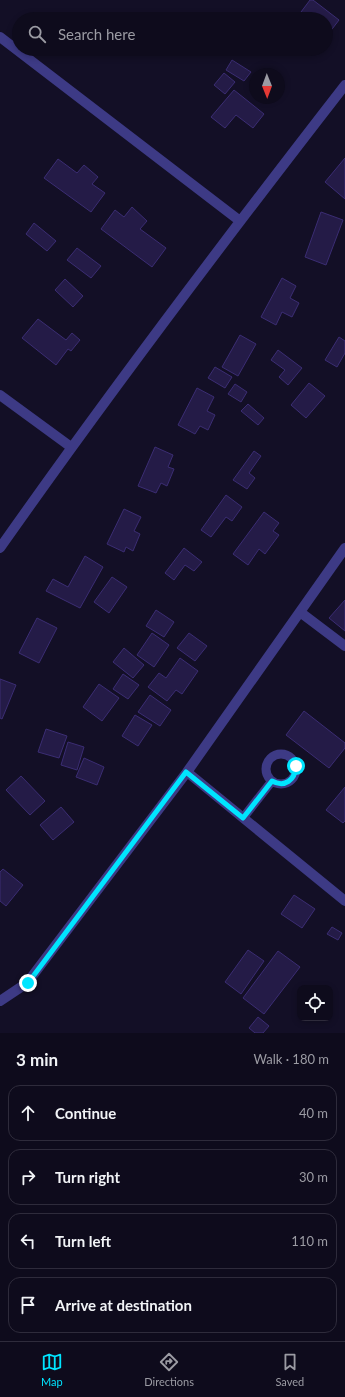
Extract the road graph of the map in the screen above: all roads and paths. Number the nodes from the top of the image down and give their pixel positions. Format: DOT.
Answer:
graph roads {
  1 [pos="0,37"];
  2 [pos="12,46"];
  3 [pos="25,56"];
  4 [pos="345,85"];
  5 [pos="240,220"];
  6 [pos="0,395"];
  7 [pos="71,447"];
  8 [pos="0,548"];
  9 [pos="345,548"];
  10 [pos="300,612"];
  11 [pos="345,646"];
  12 [pos="186,772"];
  13 [pos="272,781"];
  14 [pos="243,818"];
  15 [pos="345,901"];
  16 [pos="0,1001"];
  1 -- 2 [label="street"];
  3 -- 5 [label="street"];
  4 -- 5 [label="street"];
  5 -- 7 [label="street"];
  6 -- 7 [label="street"];
  7 -- 8 [label="street"];
  9 -- 10 [label="street"];
  10 -- 11 [label="street"];
  10 -- 12 [label="street"];
  12 -- 14 [label="street"];
  12 -- 16 [label="street"];
  13 -- 14 [label="lane"];
  14 -- 15 [label="street"];
}
